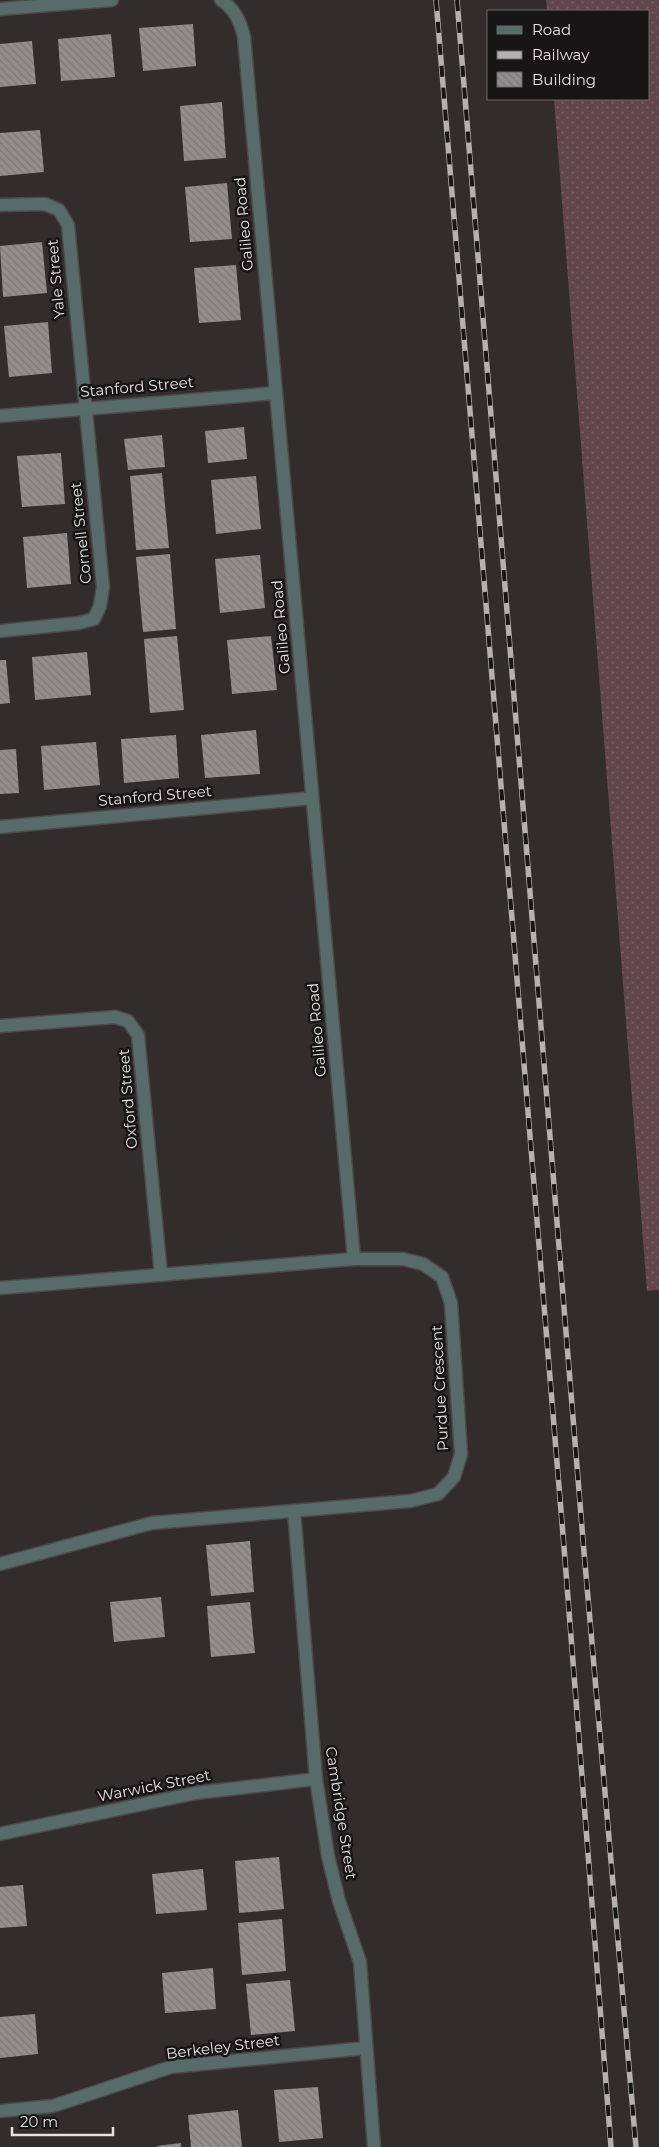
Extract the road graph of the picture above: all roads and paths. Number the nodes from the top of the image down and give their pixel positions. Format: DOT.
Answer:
graph roads {
  1 [pos="112,0"];
  2 [pos="221,0"];
  3 [pos="0,10"];
  4 [pos="0,205"];
  5 [pos="276,393"];
  6 [pos="84,408"];
  7 [pos="0,416"];
  8 [pos="0,631"];
  9 [pos="312,798"];
  10 [pos="0,827"];
  11 [pos="0,1026"];
  12 [pos="354,1259"];
  13 [pos="161,1275"];
  14 [pos="0,1288"];
  15 [pos="294,1511"];
  16 [pos="0,1564"];
  17 [pos="316,1780"];
  18 [pos="0,1834"];
  19 [pos="366,2048"];
  20 [pos="0,2111"];
  21 [pos="374,2147"];
  1 -- 3 [label="street"];
  2 -- 5 [label="street, Galileo Road"];
  4 -- 6 [label="street, Yale Street"];
  5 -- 6 [label="street, Stanford Street"];
  5 -- 9 [label="street, Galileo Road"];
  6 -- 7 [label="street, Stanford Street"];
  6 -- 8 [label="street, Cornell Street"];
  9 -- 10 [label="street, Stanford Street"];
  9 -- 12 [label="street, Galileo Road"];
  11 -- 13 [label="street, Oxford Street"];
  12 -- 13 [label="street, Purdue Crescent"];
  12 -- 15 [label="street, Purdue Crescent"];
  13 -- 14 [label="street, Purdue Crescent"];
  15 -- 16 [label="street, Purdue Crescent"];
  15 -- 17 [label="street, Cambridge Street"];
  17 -- 18 [label="street, Warwick Street"];
  17 -- 19 [label="street, Cambridge Street"];
  19 -- 20 [label="street, Berkeley Street"];
  19 -- 21 [label="street, Cambridge Street"];
}
